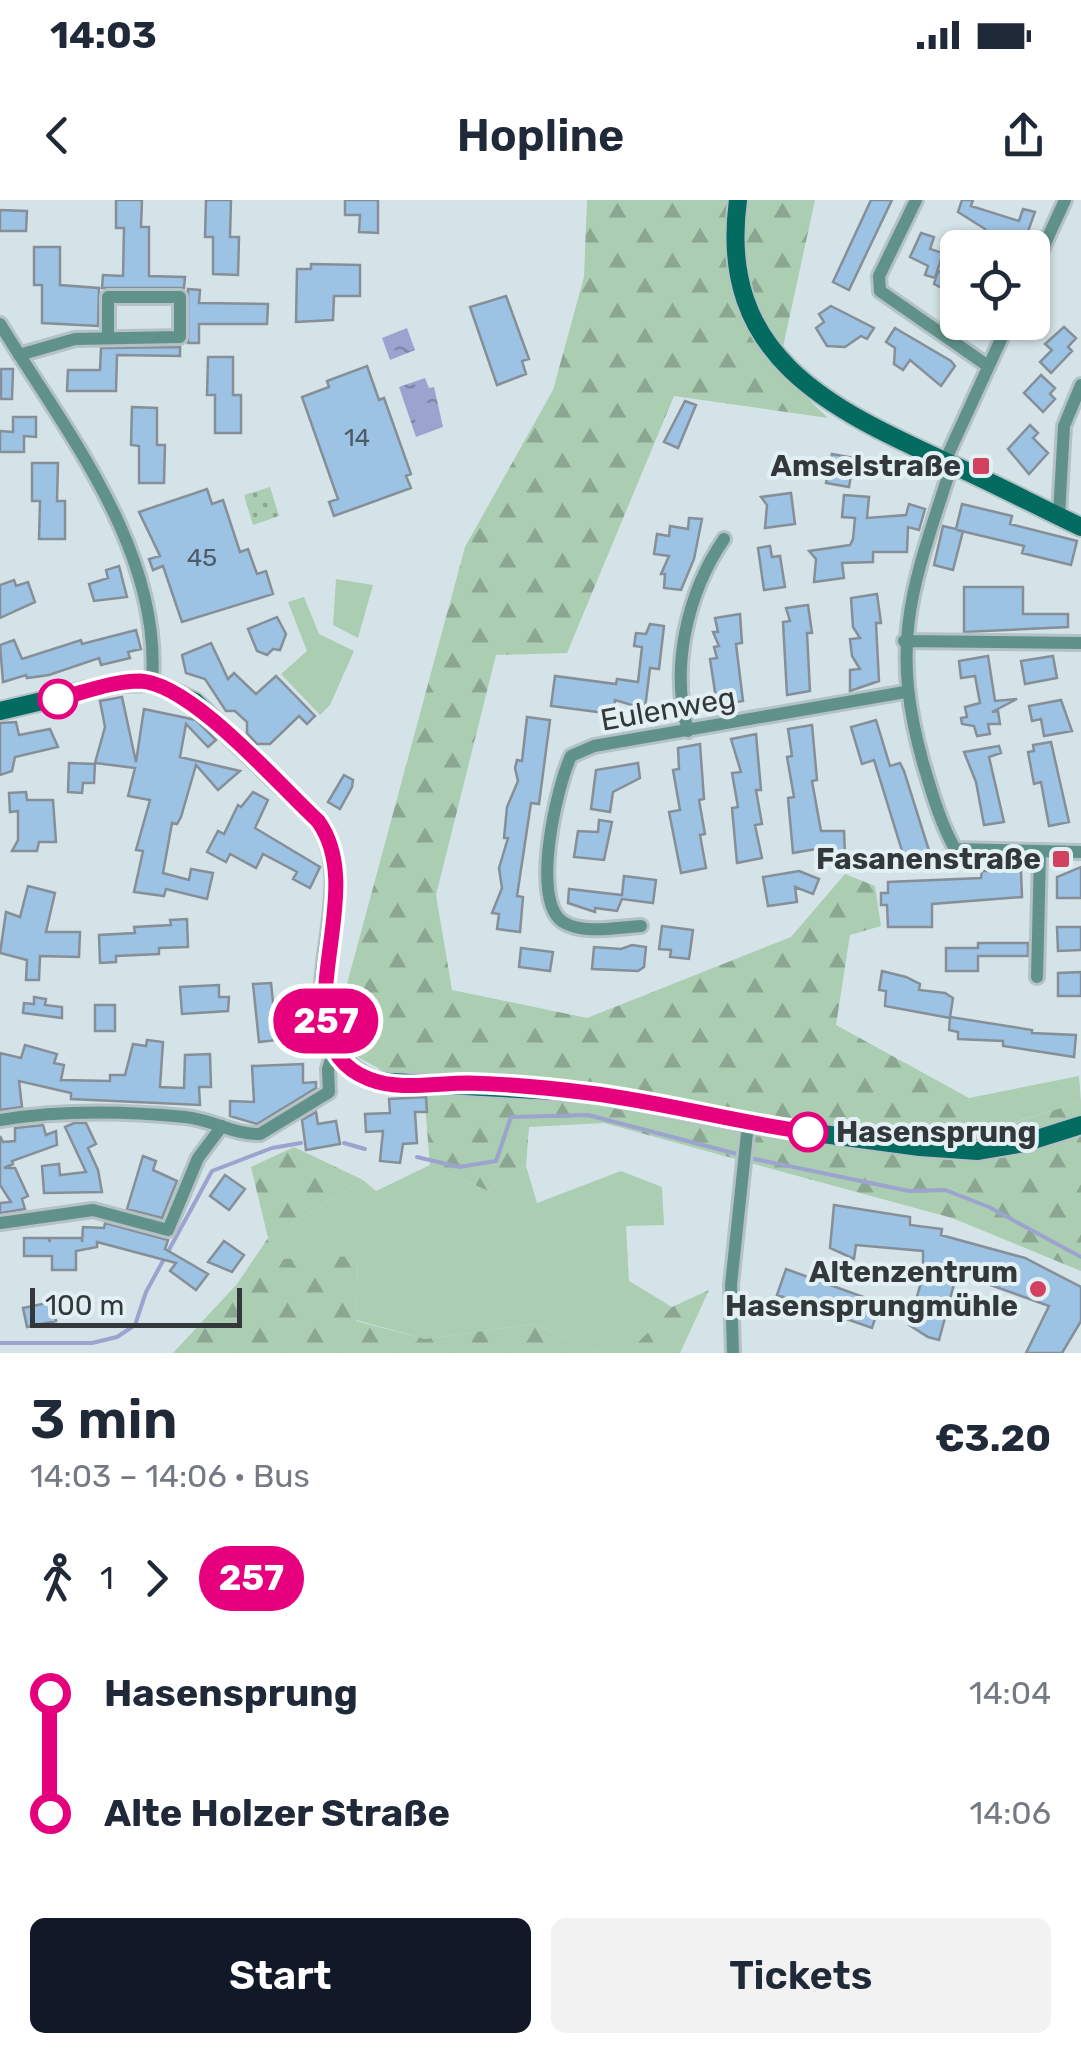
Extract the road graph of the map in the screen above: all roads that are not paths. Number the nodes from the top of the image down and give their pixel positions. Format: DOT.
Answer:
graph roads {
  1 [pos="738,200"];
  2 [pos="916,200"];
  3 [pos="1065,200"];
  4 [pos="1050,233"];
  5 [pos="0,324"];
  6 [pos="108,336"];
  7 [pos="1000,340"];
  8 [pos="19,355"];
  9 [pos="988,366"];
  10 [pos="1081,385"];
  11 [pos="948,463"];
  12 [pos="1058,515"];
  13 [pos="1081,527"];
  14 [pos="724,539"];
  15 [pos="904,642"];
  16 [pos="1081,643"];
  17 [pos="152,682"];
  18 [pos="905,692"];
  19 [pos="0,711"];
  20 [pos="688,731"];
  21 [pos="1081,852"];
  22 [pos="1040,853"];
  23 [pos="641,926"];
  24 [pos="1037,977"];
  25 [pos="334,1050"];
  26 [pos="0,1120"];
  27 [pos="748,1124"];
  28 [pos="1081,1125"];
  29 [pos="222,1126"];
  30 [pos="0,1222"];
  31 [pos="733,1353"];
  1 -- 11 [label="street"];
  2 -- 9 [label="street"];
  3 -- 4 [label="street"];
  5 -- 8 [label="street"];
  6 -- 6 [label="street"];
  6 -- 8 [label="street"];
  7 -- 9 [label="street"];
  8 -- 17 [label="street"];
  9 -- 11 [label="street"];
  10 -- 12 [label="street"];
  11 -- 12 [label="street"];
  11 -- 15 [label="street"];
  12 -- 13 [label="street"];
  14 -- 20 [label="street"];
  15 -- 16 [label="street"];
  15 -- 18 [label="street"];
  17 -- 19 [label="street"];
  17 -- 25 [label="street"];
  18 -- 20 [label="street, Eulenweg"];
  18 -- 22 [label="street"];
  20 -- 23 [label="street, Eulenweg"];
  21 -- 22 [label="street"];
  22 -- 24 [label="street"];
  25 -- 27 [label="street"];
  25 -- 29 [label="street"];
  26 -- 29 [label="street"];
  27 -- 28 [label="street"];
  27 -- 31 [label="street"];
  29 -- 30 [label="street"];
}
